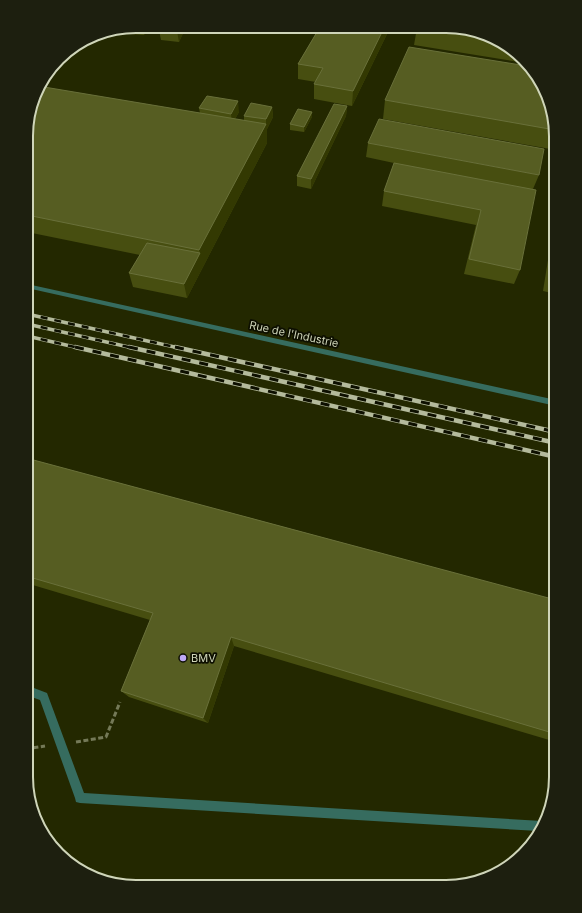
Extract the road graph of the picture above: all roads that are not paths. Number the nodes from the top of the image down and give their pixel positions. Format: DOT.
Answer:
graph roads {
  1 [pos="33,287"];
  2 [pos="549,401"];
  3 [pos="33,692"];
  4 [pos="536,826"];
  1 -- 2 [label="street, Rue de l'Industrie"];
  3 -- 4 [label="street"];
}
